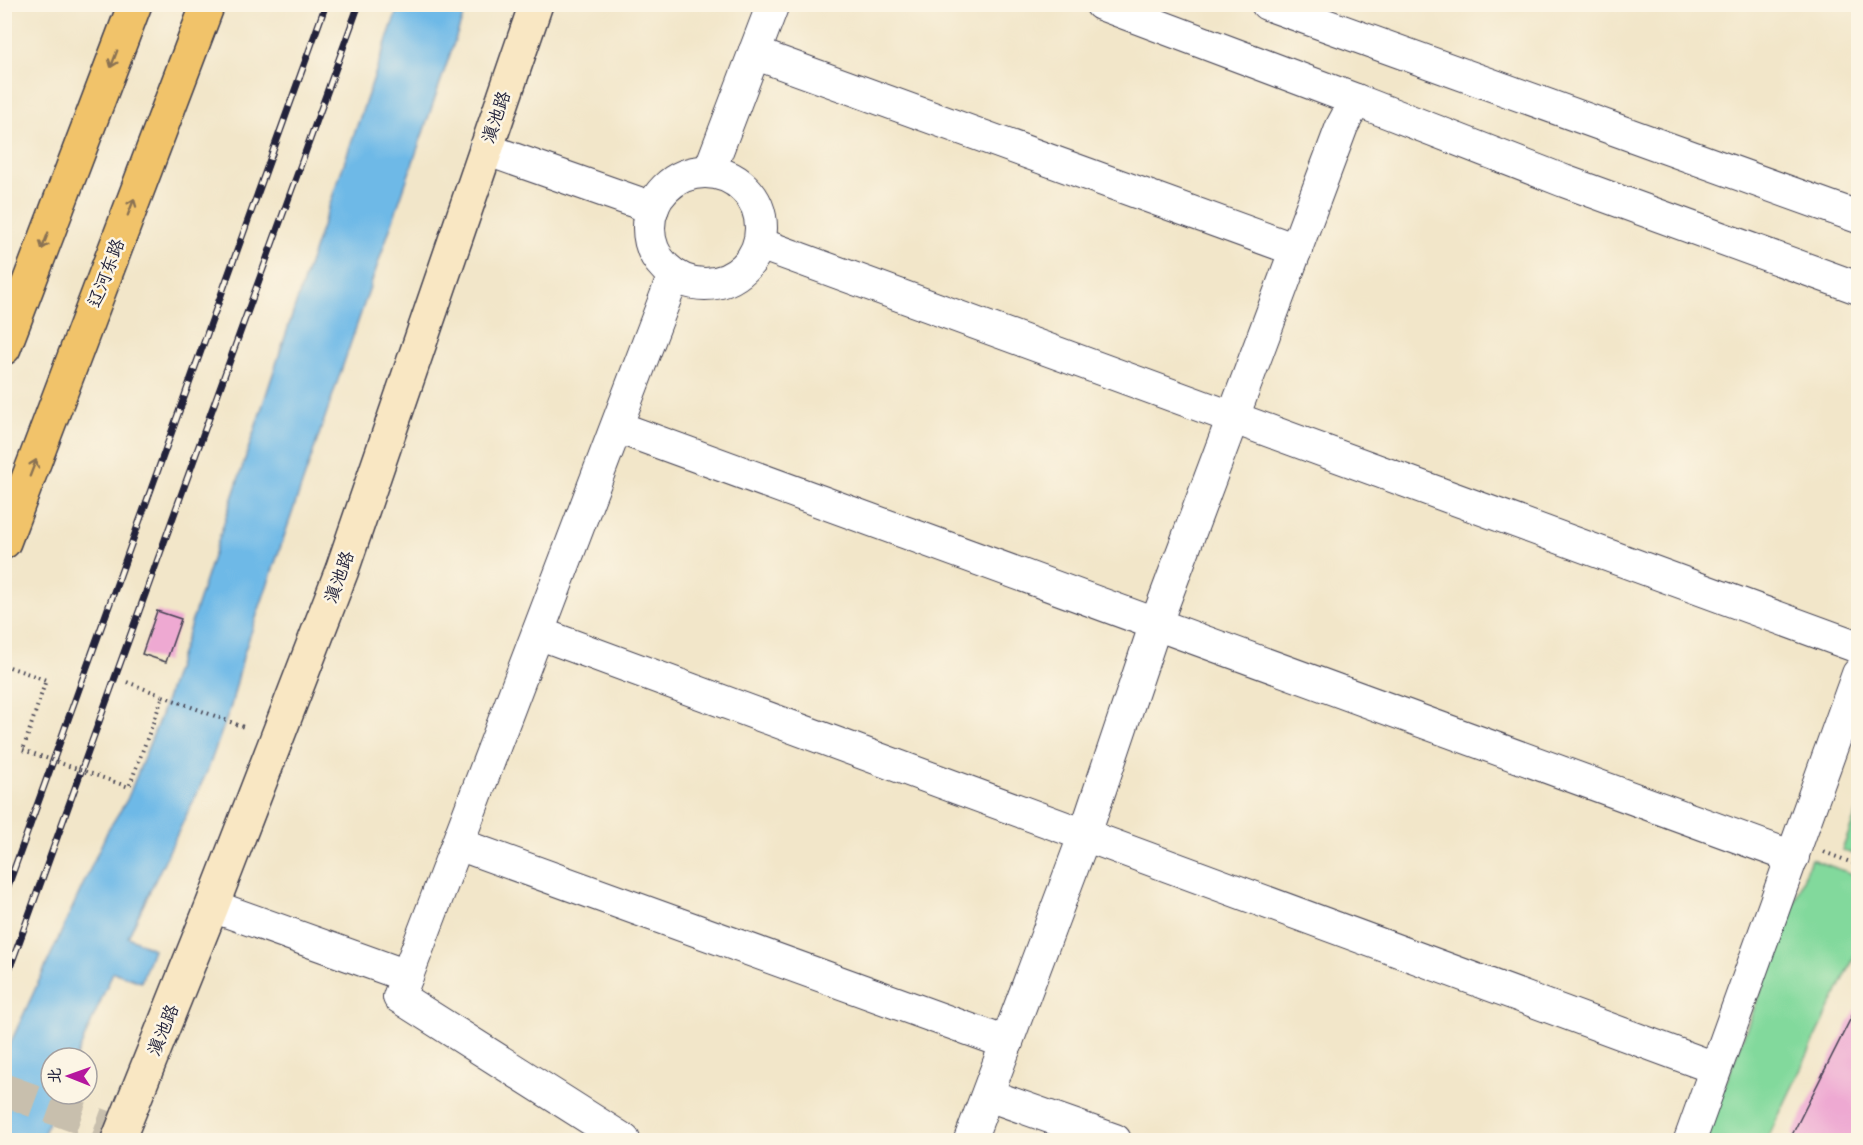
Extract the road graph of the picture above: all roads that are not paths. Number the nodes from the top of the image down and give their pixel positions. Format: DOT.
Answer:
graph roads {
  1 [pos="135,4"];
  2 [pos="208,4"];
  3 [pos="536,4"];
  4 [pos="773,4"];
  5 [pos="1101,4"];
  6 [pos="1268,4"];
  7 [pos="754,54"];
  8 [pos="1356,100"];
  9 [pos="485,149"];
  10 [pos="709,172"];
  11 [pos="653,208"];
  12 [pos="1858,217"];
  13 [pos="760,244"];
  14 [pos="1296,250"];
  15 [pos="674,275"];
  16 [pos="1858,288"];
  17 [pos="4,348"];
  18 [pos="1233,417"];
  19 [pos="617,427"];
  20 [pos="5,538"];
  21 [pos="1156,623"];
  22 [pos="538,633"];
  23 [pos="1858,647"];
  24 [pos="1858,674"];
  25 [pos="1085,834"];
  26 [pos="458,844"];
  27 [pos="1793,857"];
  28 [pos="212,906"];
  29 [pos="407,976"];
  30 [pos="1007,1043"];
  31 [pos="1715,1068"];
  32 [pos="988,1095"];
  33 [pos="118,1140"];
  34 [pos="624,1140"];
  35 [pos="970,1140"];
  36 [pos="1115,1140"];
  37 [pos="1690,1140"];
  1 -- 17 [label="main road, one-way"];
  20 -- 2 [label="main road, 辽河东路, one-way"];
  3 -- 9 [label="street, 滇池路"];
  4 -- 7 [label="street"];
  5 -- 8 [label="street"];
  6 -- 12 [label="street"];
  7 -- 10 [label="street"];
  7 -- 14 [label="street"];
  8 -- 14 [label="street"];
  8 -- 16 [label="street"];
  9 -- 11 [label="street"];
  9 -- 28 [label="street, 滇池路"];
  10 -- 11 [label="street"];
  10 -- 13 [label="street"];
  11 -- 15 [label="street"];
  13 -- 15 [label="street"];
  13 -- 18 [label="street"];
  14 -- 18 [label="street"];
  15 -- 19 [label="street"];
  18 -- 21 [label="street"];
  18 -- 23 [label="street"];
  19 -- 21 [label="street"];
  19 -- 22 [label="street"];
  21 -- 25 [label="street"];
  21 -- 27 [label="street"];
  22 -- 25 [label="street"];
  22 -- 26 [label="street"];
  24 -- 27 [label="street"];
  25 -- 30 [label="street"];
  25 -- 31 [label="street"];
  26 -- 29 [label="street"];
  26 -- 30 [label="street"];
  27 -- 31 [label="street"];
  28 -- 29 [label="street"];
  28 -- 33 [label="street, 滇池路"];
  29 -- 34 [label="street"];
  30 -- 32 [label="street"];
  31 -- 37 [label="street"];
  32 -- 35 [label="street"];
  32 -- 36 [label="street"];
}
